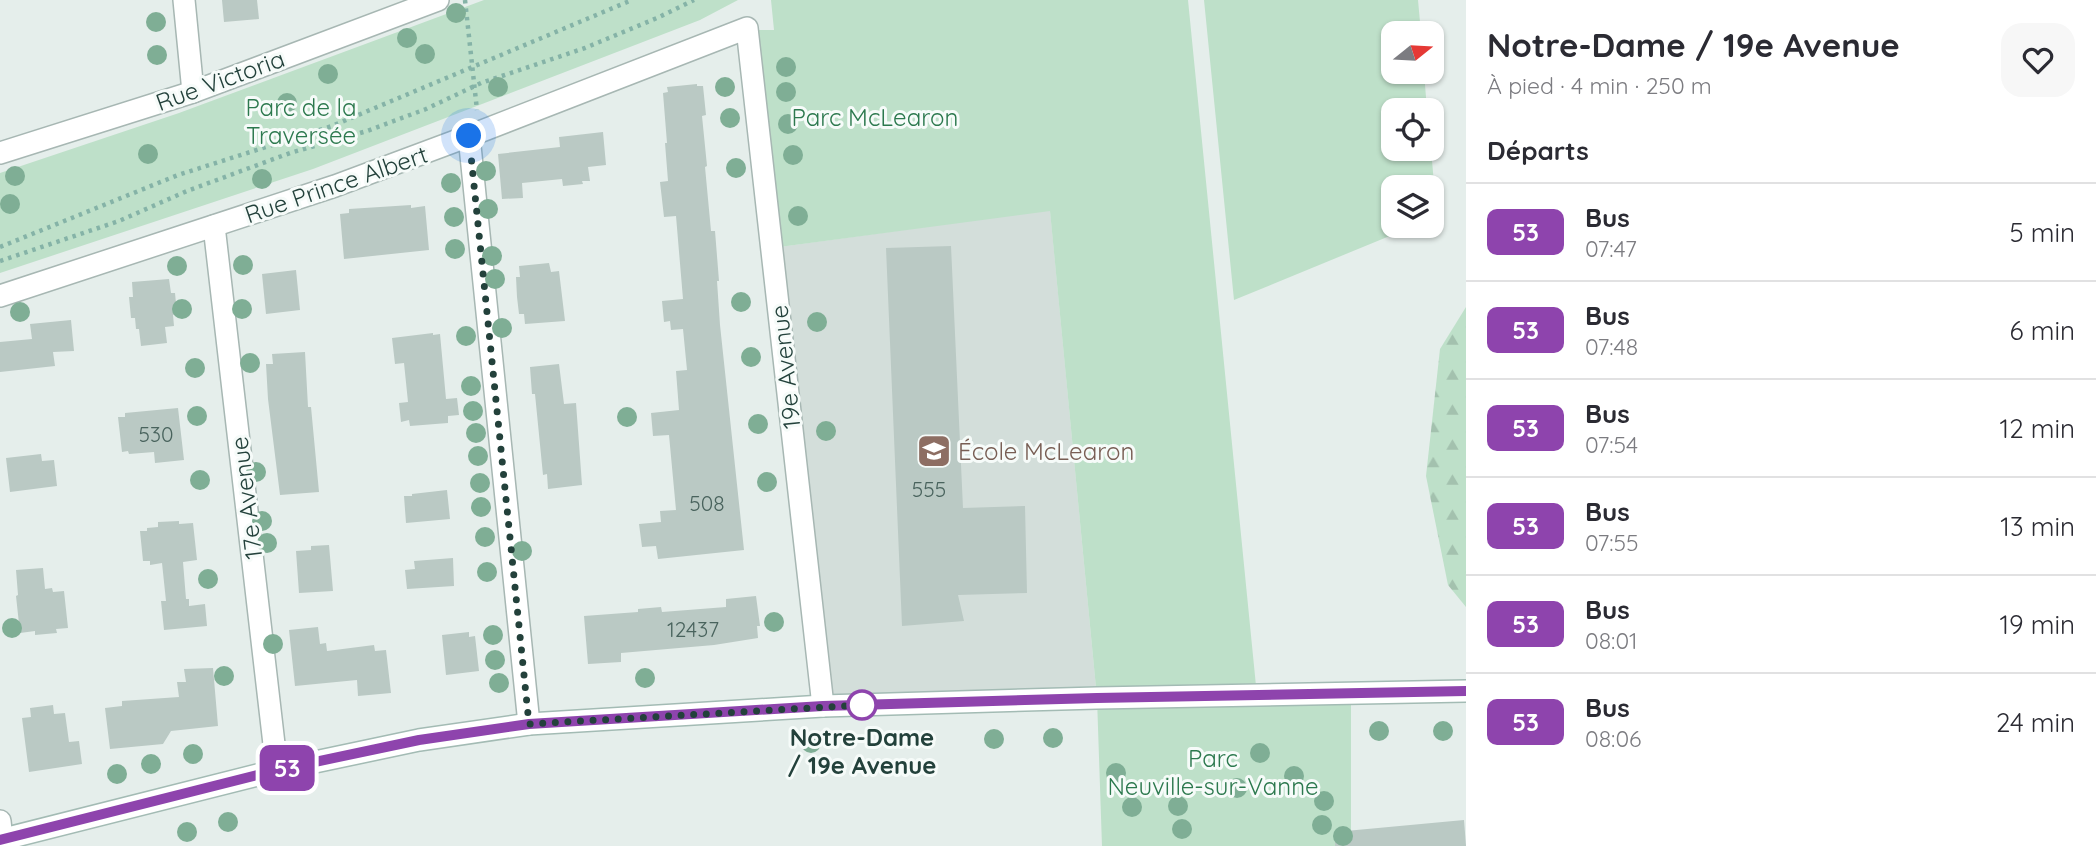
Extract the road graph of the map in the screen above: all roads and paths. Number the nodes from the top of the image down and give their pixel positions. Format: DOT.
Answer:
graph roads {
  1 [pos="184,0"];
  2 [pos="438,0"];
  3 [pos="465,0"];
  4 [pos="632,0"];
  5 [pos="694,0"];
  6 [pos="747,28"];
  7 [pos="472,67"];
  8 [pos="474,86"];
  9 [pos="193,92"];
  10 [pos="474,134"];
  11 [pos="0,153"];
  12 [pos="214,226"];
  13 [pos="0,247"];
  14 [pos="0,261"];
  15 [pos="0,296"];
  16 [pos="1466,691"];
  17 [pos="823,706"];
  18 [pos="529,724"];
  19 [pos="277,770"];
  20 [pos="1,834"];
  1 -- 9 [label="street"];
  2 -- 9 [label="street, Rue Victoria"];
  3 -- 7 [label="path"];
  4 -- 7 [label="path"];
  5 -- 8 [label="path"];
  6 -- 10 [label="street, Rue Prince Albert"];
  6 -- 17 [label="street, 19e Avenue"];
  7 -- 8 [label="path"];
  7 -- 13 [label="path"];
  8 -- 10 [label="path"];
  8 -- 14 [label="path"];
  9 -- 11 [label="street, Rue Victoria"];
  10 -- 12 [label="street, Rue Prince Albert"];
  10 -- 18 [label="street"];
  12 -- 15 [label="street, Rue Prince Albert"];
  12 -- 19 [label="street, 17e Avenue"];
  16 -- 17 [label="street"];
  17 -- 18 [label="street"];
  18 -- 19 [label="street"];
  19 -- 20 [label="street"];
}
